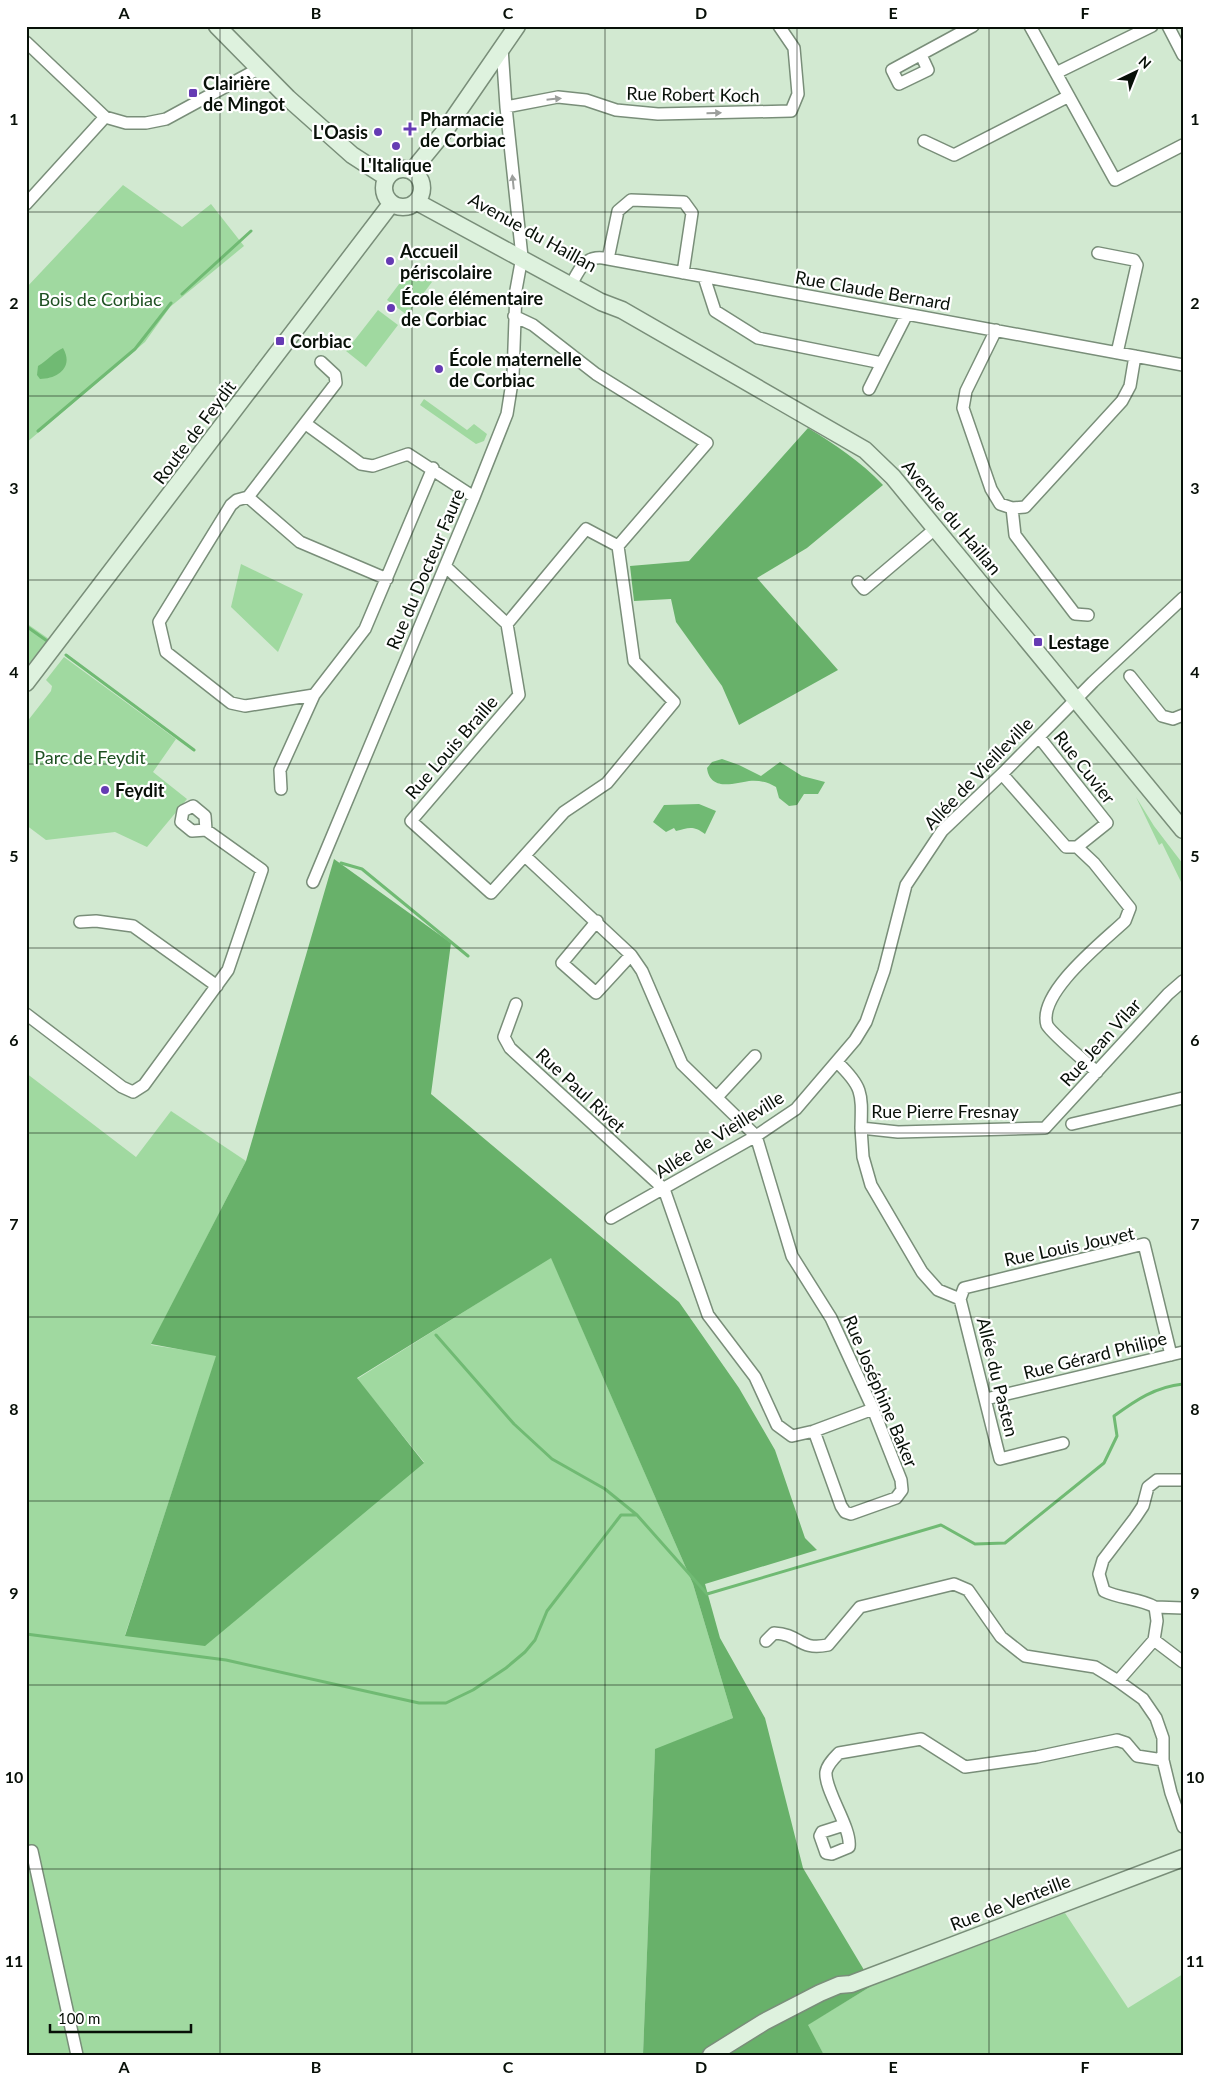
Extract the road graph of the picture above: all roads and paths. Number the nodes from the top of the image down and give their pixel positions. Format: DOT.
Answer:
graph roads {
  1 [pos="779,26"];
  2 [pos="973,26"];
  3 [pos="1030,26"];
  4 [pos="1152,26"];
  5 [pos="1168,26"];
  6 [pos="218,27"];
  7 [pos="515,27"];
  8 [pos="26,42"];
  9 [pos="502,48"];
  10 [pos="1182,51"];
  11 [pos="921,55"];
  12 [pos="258,69"];
  13 [pos="1056,73"];
  14 [pos="1068,97"];
  15 [pos="506,107"];
  16 [pos="105,117"];
  17 [pos="924,142"];
  18 [pos="1183,145"];
  19 [pos="412,171"];
  20 [pos="386,177"];
  21 [pos="419,197"];
  22 [pos="26,204"];
  23 [pos="392,204"];
  24 [pos="522,252"];
  25 [pos="1098,252"];
  26 [pos="608,259"];
  27 [pos="682,273"];
  28 [pos="704,277"];
  29 [pos="573,281"];
  30 [pos="907,314"];
  31 [pos="514,316"];
  32 [pos="996,330"];
  33 [pos="1117,352"];
  34 [pos="1135,356"];
  35 [pos="321,362"];
  36 [pos="882,363"];
  37 [pos="1183,364"];
  38 [pos="869,388"];
  39 [pos="306,424"];
  40 [pos="433,468"];
  41 [pos="248,497"];
  42 [pos="474,497"];
  43 [pos="1012,508"];
  44 [pos="936,528"];
  45 [pos="618,546"];
  46 [pos="445,566"];
  47 [pos="387,578"];
  48 [pos="858,582"];
  49 [pos="1183,598"];
  50 [pos="1088,615"];
  51 [pos="507,624"];
  52 [pos="1130,676"];
  53 [pos="26,683"];
  54 [pos="314,695"];
  55 [pos="1075,699"];
  56 [pos="1183,715"];
  57 [pos="1039,737"];
  58 [pos="1002,774"];
  59 [pos="281,789"];
  60 [pos="206,830"];
  61 [pos="1183,830"];
  62 [pos="1077,847"];
  63 [pos="525,856"];
  64 [pos="313,882"];
  65 [pos="597,921"];
  66 [pos="80,922"];
  67 [pos="631,955"];
  68 [pos="1183,981"];
  69 [pos="217,986"];
  70 [pos="516,1004"];
  71 [pos="26,1014"];
  72 [pos="756,1056"];
  73 [pos="837,1062"];
  74 [pos="1097,1072"];
  75 [pos="717,1097"];
  76 [pos="1183,1098"];
  77 [pos="1072,1124"];
  78 [pos="861,1128"];
  79 [pos="1045,1128"];
  80 [pos="756,1136"];
  81 [pos="664,1189"];
  82 [pos="611,1218"];
  83 [pos="960,1299"];
  84 [pos="1177,1353"];
  85 [pos="986,1399"];
  86 [pos="873,1409"];
  87 [pos="814,1431"];
  88 [pos="1064,1443"];
  89 [pos="1183,1480"];
  90 [pos="1155,1607"];
  91 [pos="1183,1608"];
  92 [pos="1154,1640"];
  93 [pos="766,1641"];
  94 [pos="1183,1662"];
  95 [pos="1118,1680"];
  96 [pos="1164,1760"];
  97 [pos="844,1824"];
  98 [pos="1183,1827"];
  99 [pos="26,1852"];
  100 [pos="1183,1858"];
  101 [pos="77,2055"];
  102 [pos="711,2055"];
  15 -- 1 [label="street, Rue Robert Koch, one-way"];
  2 -- 11 [label="street"];
  3 -- 13 [label="street"];
  4 -- 13 [label="street"];
  5 -- 10 [label="street"];
  6 -- 12 [label="street"];
  7 -- 9 [label="street"];
  8 -- 16 [label="street"];
  9 -- 15 [label="street, Rue du Docteur Faure"];
  9 -- 19 [label="street"];
  12 -- 16 [label="street"];
  12 -- 20 [label="street"];
  13 -- 14 [label="street"];
  14 -- 17 [label="street"];
  14 -- 18 [label="street"];
  24 -- 15 [label="street, Rue du Docteur Faure, one-way"];
  16 -- 22 [label="street"];
  19 -- 20 [label="street"];
  19 -- 21 [label="street"];
  20 -- 23 [label="street"];
  21 -- 23 [label="street"];
  21 -- 24 [label="street, Avenue du Haillan"];
  23 -- 53 [label="street, Route de Feydit"];
  24 -- 29 [label="street, Avenue du Haillan"];
  24 -- 31 [label="street, Rue du Docteur Faure"];
  25 -- 33 [label="street"];
  26 -- 27 [label="street, Rue Claude Bernard"];
  26 -- 27 [label="street"];
  26 -- 29 [label="street, Rue Claude Bernard"];
  27 -- 28 [label="street, Rue Claude Bernard"];
  28 -- 30 [label="street, Rue Claude Bernard"];
  28 -- 36 [label="street"];
  29 -- 44 [label="street, Avenue du Haillan"];
  30 -- 32 [label="street, Rue Claude Bernard"];
  30 -- 36 [label="street"];
  31 -- 42 [label="street, Rue du Docteur Faure"];
  31 -- 45 [label="street"];
  32 -- 33 [label="street, Rue Claude Bernard"];
  32 -- 43 [label="street"];
  33 -- 34 [label="street, Rue Claude Bernard"];
  34 -- 37 [label="street, Rue Claude Bernard"];
  34 -- 43 [label="street"];
  35 -- 39 [label="street"];
  36 -- 38 [label="street"];
  39 -- 40 [label="street"];
  39 -- 41 [label="street"];
  40 -- 42 [label="street"];
  40 -- 47 [label="street"];
  41 -- 47 [label="street"];
  41 -- 54 [label="street"];
  42 -- 46 [label="street, Rue du Docteur Faure"];
  43 -- 50 [label="street"];
  44 -- 48 [label="street"];
  44 -- 55 [label="street, Avenue du Haillan"];
  45 -- 51 [label="street"];
  45 -- 63 [label="street, Rue Louis Braille"];
  46 -- 51 [label="street"];
  46 -- 64 [label="street, Rue du Docteur Faure"];
  47 -- 54 [label="street"];
  49 -- 55 [label="street, Allée de Vieilleville"];
  51 -- 63 [label="street, Rue Louis Braille"];
  52 -- 56 [label="street"];
  54 -- 59 [label="street"];
  55 -- 57 [label="street, Allée de Vieilleville"];
  55 -- 61 [label="street, Avenue du Haillan"];
  57 -- 58 [label="street, Allée de Vieilleville"];
  57 -- 62 [label="street, Rue Cuvier"];
  58 -- 62 [label="street"];
  58 -- 73 [label="street, Allée de Vieilleville"];
  60 -- 69 [label="street"];
  62 -- 74 [label="street"];
  63 -- 65 [label="street"];
  65 -- 67 [label="street"];
  65 -- 67 [label="street"];
  66 -- 69 [label="street"];
  67 -- 75 [label="street"];
  68 -- 74 [label="street, Rue Jean Vilar"];
  69 -- 71 [label="street"];
  70 -- 81 [label="street, Rue Paul Rivet"];
  72 -- 75 [label="street"];
  73 -- 78 [label="street, Rue Pierre Fresnay"];
  73 -- 80 [label="street, Allée de Vieilleville"];
  74 -- 79 [label="street, Rue Jean Vilar"];
  75 -- 80 [label="street"];
  76 -- 77 [label="street"];
  78 -- 79 [label="street, Rue Pierre Fresnay"];
  78 -- 83 [label="street"];
  80 -- 81 [label="street, Allée de Vieilleville"];
  80 -- 86 [label="street, Rue Joséphine Baker"];
  81 -- 82 [label="street, Allée de Vieilleville"];
  81 -- 87 [label="street"];
  83 -- 84 [label="street, Rue Louis Jouvet"];
  83 -- 85 [label="street, Allée du Pasten"];
  84 -- 85 [label="street, Rue Gérard Philipe"];
  85 -- 88 [label="street, Allée du Pasten"];
  86 -- 87 [label="street"];
  86 -- 87 [label="street, Rue Joséphine Baker"];
  89 -- 90 [label="street"];
  90 -- 91 [label="street"];
  90 -- 92 [label="street"];
  92 -- 94 [label="street"];
  92 -- 95 [label="street"];
  93 -- 95 [label="street"];
  95 -- 96 [label="street"];
  96 -- 97 [label="street"];
  96 -- 98 [label="street"];
  99 -- 101 [label="street"];
  100 -- 102 [label="street, Rue de Venteille"];
}
